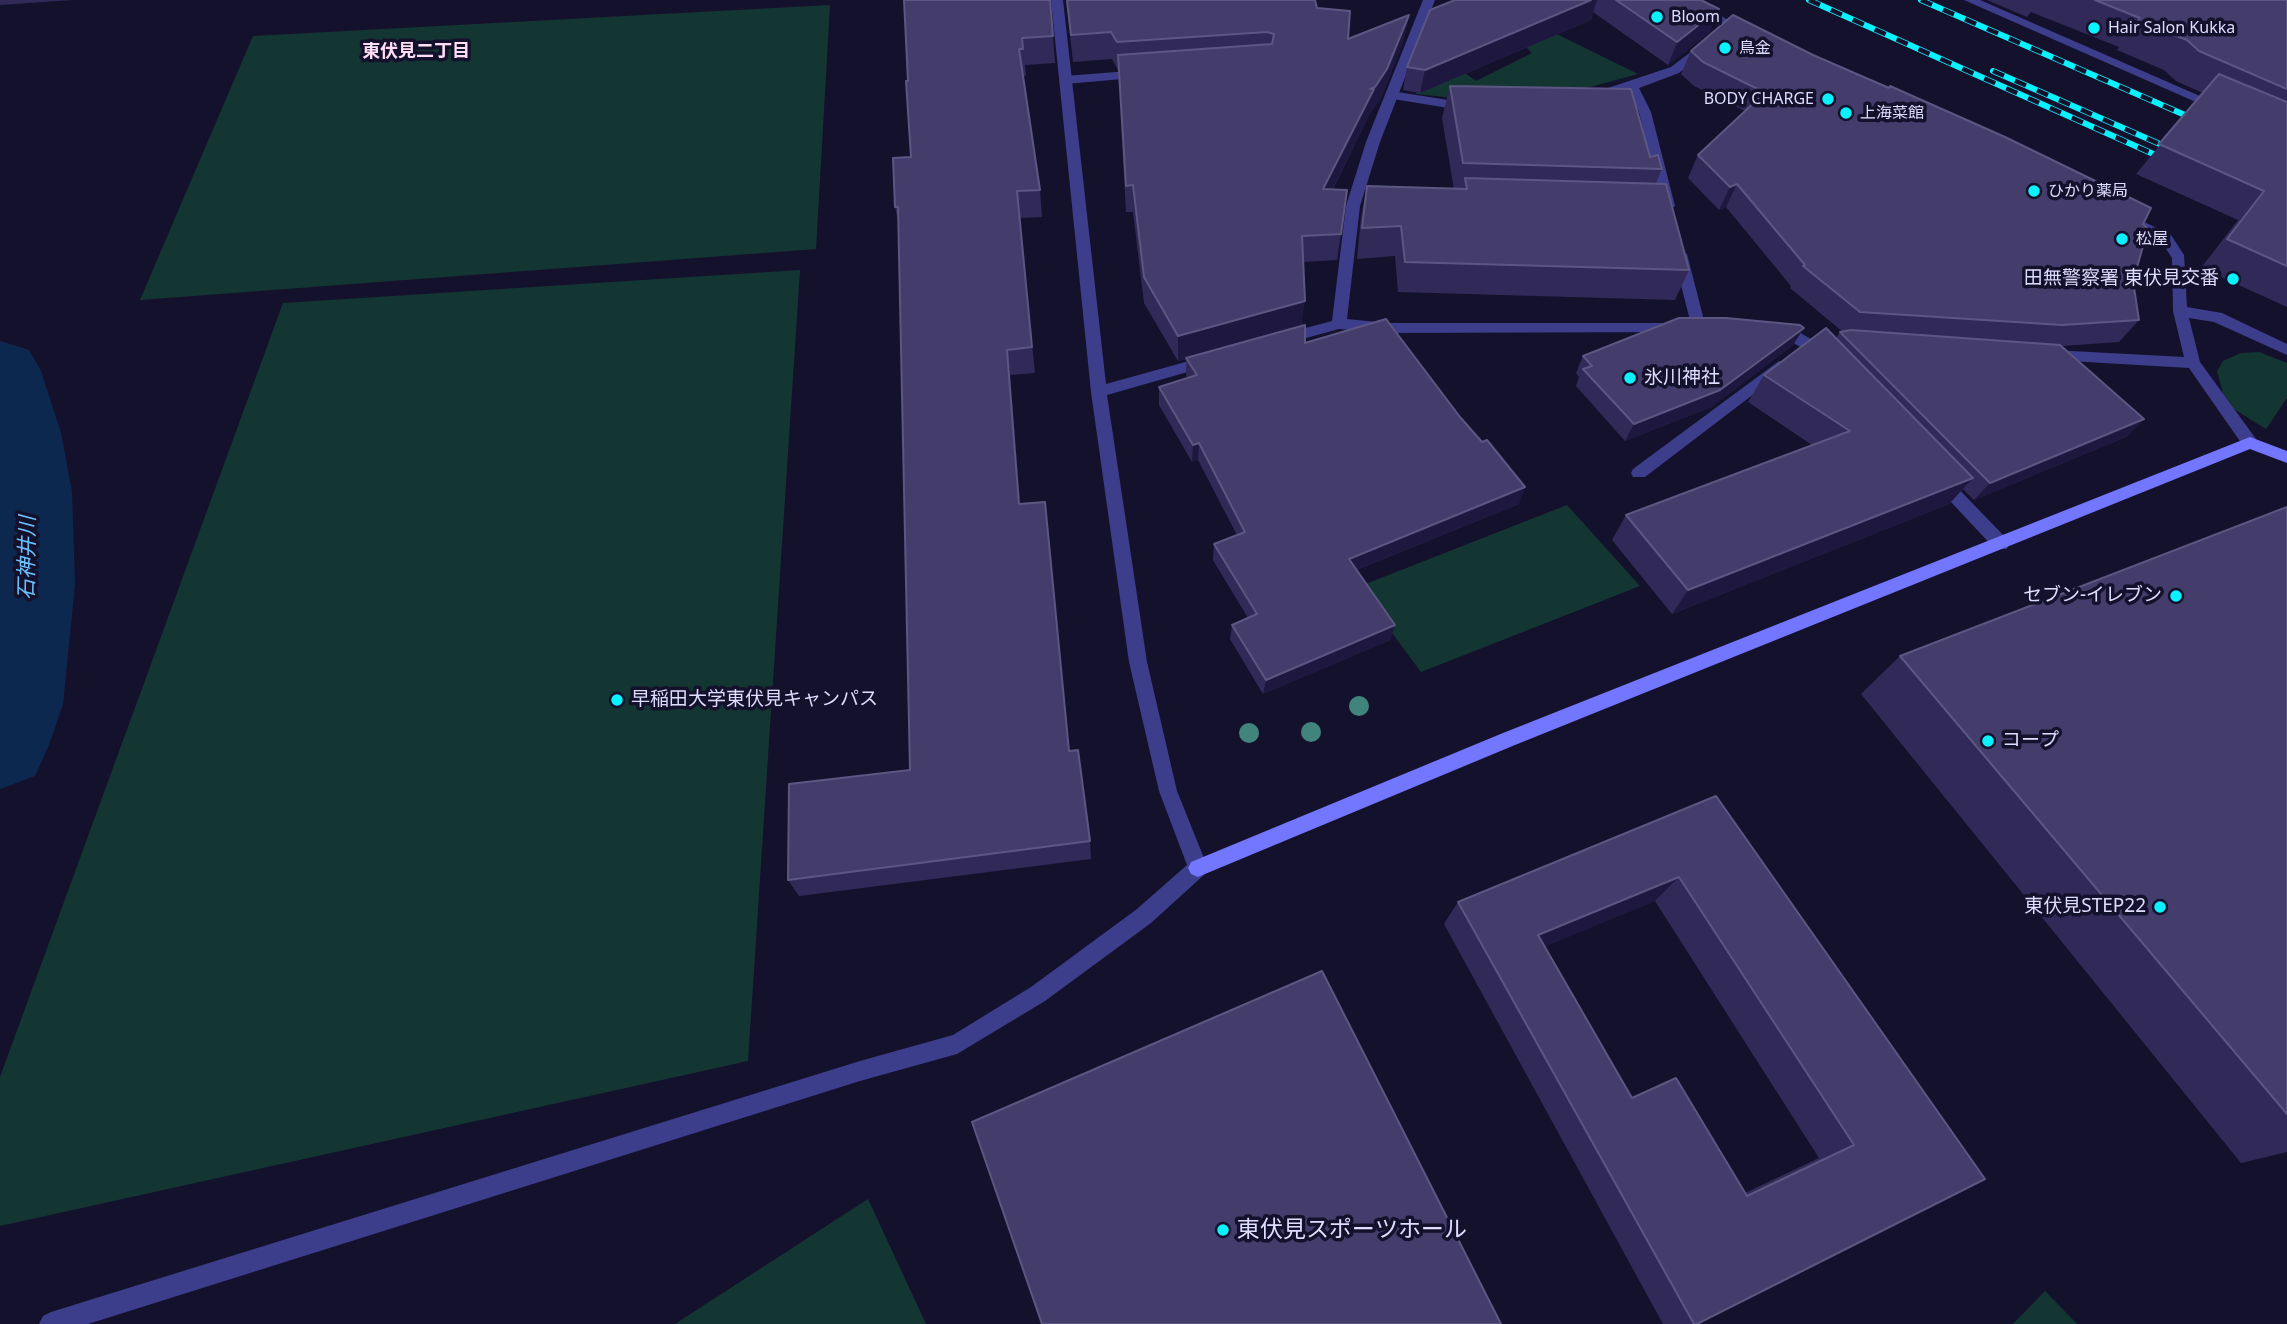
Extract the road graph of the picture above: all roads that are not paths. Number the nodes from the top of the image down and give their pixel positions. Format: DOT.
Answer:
graph roads {
  1 [pos="1057,0"];
  2 [pos="1429,0"];
  3 [pos="1682,0"];
  4 [pos="1970,0"];
  5 [pos="1729,24"];
  6 [pos="1754,37"];
  7 [pos="1158,73"];
  8 [pos="1065,80"];
  9 [pos="1632,86"];
  10 [pos="1391,95"];
  11 [pos="1583,97"];
  12 [pos="1477,107"];
  13 [pos="2236,114"];
  14 [pos="1355,198"];
  15 [pos="1374,201"];
  16 [pos="2116,213"];
  17 [pos="2180,311"];
  18 [pos="1339,324"];
  19 [pos="1759,328"];
  20 [pos="1839,341"];
  21 [pos="1273,343"];
  22 [pos="2287,350"];
  23 [pos="1798,353"];
  24 [pos="2032,355"];
  25 [pos="1219,358"];
  26 [pos="1825,359"];
  27 [pos="2193,363"];
  28 [pos="1099,392"];
  29 [pos="2250,443"];
  30 [pos="2287,457"];
  31 [pos="1933,472"];
  32 [pos="1639,473"];
  33 [pos="2001,544"];
  34 [pos="1198,868"];
  35 [pos="51,1324"];
  1 -- 8 [label="street"];
  2 -- 10 [label="street"];
  3 -- 5 [label="street"];
  4 -- 13 [label="street"];
  5 -- 6 [label="street"];
  5 -- 9 [label="street"];
  7 -- 8 [label="street"];
  8 -- 28 [label="street"];
  9 -- 11 [label="street"];
  9 -- 18 [label="street"];
  10 -- 12 [label="street"];
  10 -- 14 [label="street"];
  14 -- 15 [label="street"];
  14 -- 18 [label="street"];
  16 -- 17 [label="street"];
  17 -- 22 [label="street"];
  17 -- 27 [label="street"];
  18 -- 21 [label="street"];
  19 -- 23 [label="street"];
  20 -- 23 [label="street"];
  23 -- 26 [label="street"];
  23 -- 32 [label="street"];
  24 -- 27 [label="street"];
  25 -- 28 [label="street"];
  27 -- 29 [label="street"];
  28 -- 34 [label="street"];
  29 -- 30 [label="street"];
  29 -- 33 [label="street"];
  31 -- 33 [label="street"];
  33 -- 34 [label="street"];
  34 -- 35 [label="street"];
}
